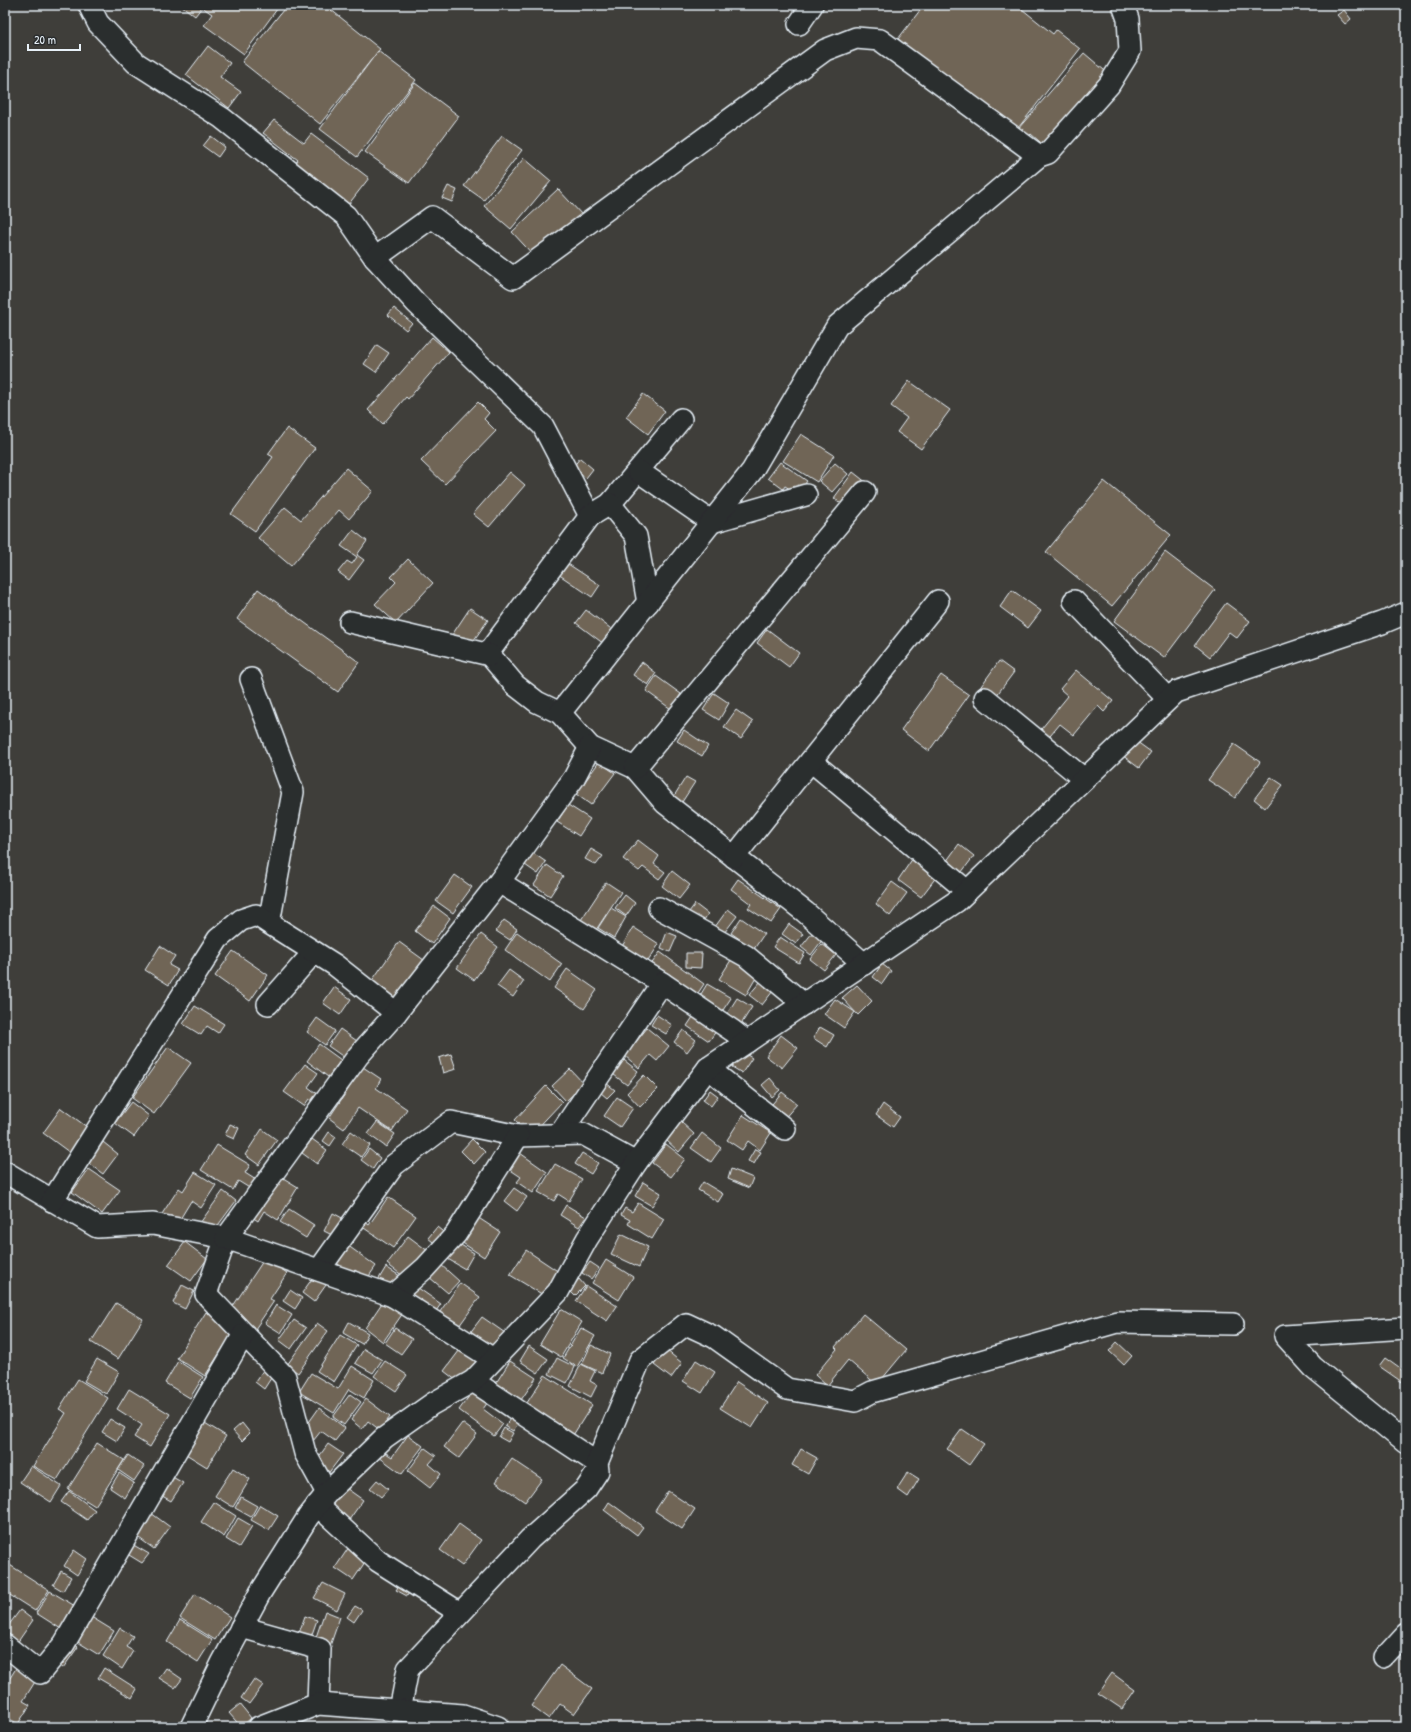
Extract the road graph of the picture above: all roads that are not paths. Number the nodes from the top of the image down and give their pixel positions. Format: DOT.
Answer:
graph roads {
  1 [pos="89,5"];
  2 [pos="812,5"];
  3 [pos="1123,5"];
  4 [pos="799,24"];
  5 [pos="1039,156"];
  6 [pos="375,258"];
  7 [pos="681,419"];
  8 [pos="638,471"];
  9 [pos="865,492"];
  10 [pos="806,495"];
  11 [pos="610,504"];
  12 [pos="590,516"];
  13 [pos="712,522"];
  14 [pos="938,601"];
  15 [pos="1074,601"];
  16 [pos="648,603"];
  17 [pos="1406,613"];
  18 [pos="350,622"];
  19 [pos="490,655"];
  20 [pos="251,679"];
  21 [pos="985,698"];
  22 [pos="1168,699"];
  23 [pos="560,713"];
  24 [pos="590,747"];
  25 [pos="811,761"];
  26 [pos="635,768"];
  27 [pos="1084,779"];
  28 [pos="734,857"];
  29 [pos="499,882"];
  30 [pos="967,891"];
  31 [pos="659,908"];
  32 [pos="269,923"];
  33 [pos="314,952"];
  34 [pos="864,964"];
  35 [pos="662,983"];
  36 [pos="268,1004"];
  37 [pos="804,1004"];
  38 [pos="396,1013"];
  39 [pos="747,1042"];
  40 [pos="708,1068"];
  41 [pos="785,1129"];
  42 [pos="560,1134"];
  43 [pos="518,1136"];
  44 [pos="636,1163"];
  45 [pos="5,1172"];
  46 [pos="52,1201"];
  47 [pos="226,1238"];
  48 [pos="318,1270"];
  49 [pos="393,1296"];
  50 [pos="1233,1324"];
  51 [pos="1406,1328"];
  52 [pos="244,1334"];
  53 [pos="493,1359"];
  54 [pos="473,1381"];
  55 [pos="1406,1443"];
  56 [pos="597,1463"];
  57 [pos="322,1499"];
  58 [pos="460,1613"];
  59 [pos="241,1627"];
  60 [pos="1406,1634"];
  61 [pos="8,1655"];
  62 [pos="1385,1657"];
  63 [pos="318,1704"];
  64 [pos="400,1710"];
  65 [pos="191,1727"];
  66 [pos="259,1727"];
  67 [pos="498,1727"];
  1 -- 6 [label="street"];
  2 -- 4 [label="street"];
  3 -- 5 [label="street"];
  5 -- 6 [label="street"];
  5 -- 13 [label="street"];
  6 -- 12 [label="street"];
  7 -- 8 [label="street"];
  8 -- 11 [label="street"];
  8 -- 13 [label="street"];
  9 -- 26 [label="street"];
  10 -- 13 [label="street"];
  11 -- 12 [label="street"];
  11 -- 16 [label="street"];
  12 -- 19 [label="street"];
  13 -- 16 [label="street"];
  14 -- 25 [label="street"];
  15 -- 22 [label="street"];
  16 -- 23 [label="street"];
  17 -- 22 [label="street"];
  18 -- 19 [label="street"];
  19 -- 23 [label="street"];
  20 -- 32 [label="street"];
  21 -- 27 [label="street"];
  22 -- 27 [label="street"];
  23 -- 24 [label="street"];
  24 -- 26 [label="street"];
  24 -- 29 [label="street"];
  25 -- 28 [label="street"];
  25 -- 30 [label="street"];
  26 -- 28 [label="street"];
  27 -- 30 [label="street"];
  28 -- 34 [label="street"];
  29 -- 35 [label="street"];
  29 -- 38 [label="street"];
  30 -- 34 [label="street"];
  31 -- 37 [label="street"];
  32 -- 33 [label="street"];
  32 -- 46 [label="street"];
  33 -- 36 [label="street"];
  33 -- 38 [label="street"];
  34 -- 37 [label="street"];
  35 -- 39 [label="street"];
  35 -- 42 [label="street"];
  37 -- 39 [label="street"];
  38 -- 47 [label="street"];
  39 -- 40 [label="street"];
  40 -- 41 [label="street"];
  40 -- 44 [label="street"];
  42 -- 43 [label="street"];
  42 -- 44 [label="street"];
  43 -- 48 [label="street"];
  43 -- 49 [label="street"];
  44 -- 53 [label="street"];
  45 -- 46 [label="street"];
  46 -- 47 [label="street"];
  47 -- 48 [label="street"];
  47 -- 52 [label="street"];
  48 -- 49 [label="street"];
  49 -- 53 [label="street"];
  50 -- 56 [label="street"];
  51 -- 55 [label="street"];
  52 -- 57 [label="street"];
  52 -- 61 [label="street"];
  53 -- 54 [label="street"];
  54 -- 56 [label="street"];
  54 -- 57 [label="street"];
  56 -- 58 [label="street"];
  57 -- 58 [label="street"];
  57 -- 59 [label="street"];
  58 -- 64 [label="street"];
  59 -- 63 [label="street"];
  59 -- 65 [label="street"];
  60 -- 62 [label="street"];
  63 -- 64 [label="street"];
  63 -- 66 [label="street"];
  64 -- 67 [label="street"];
}
